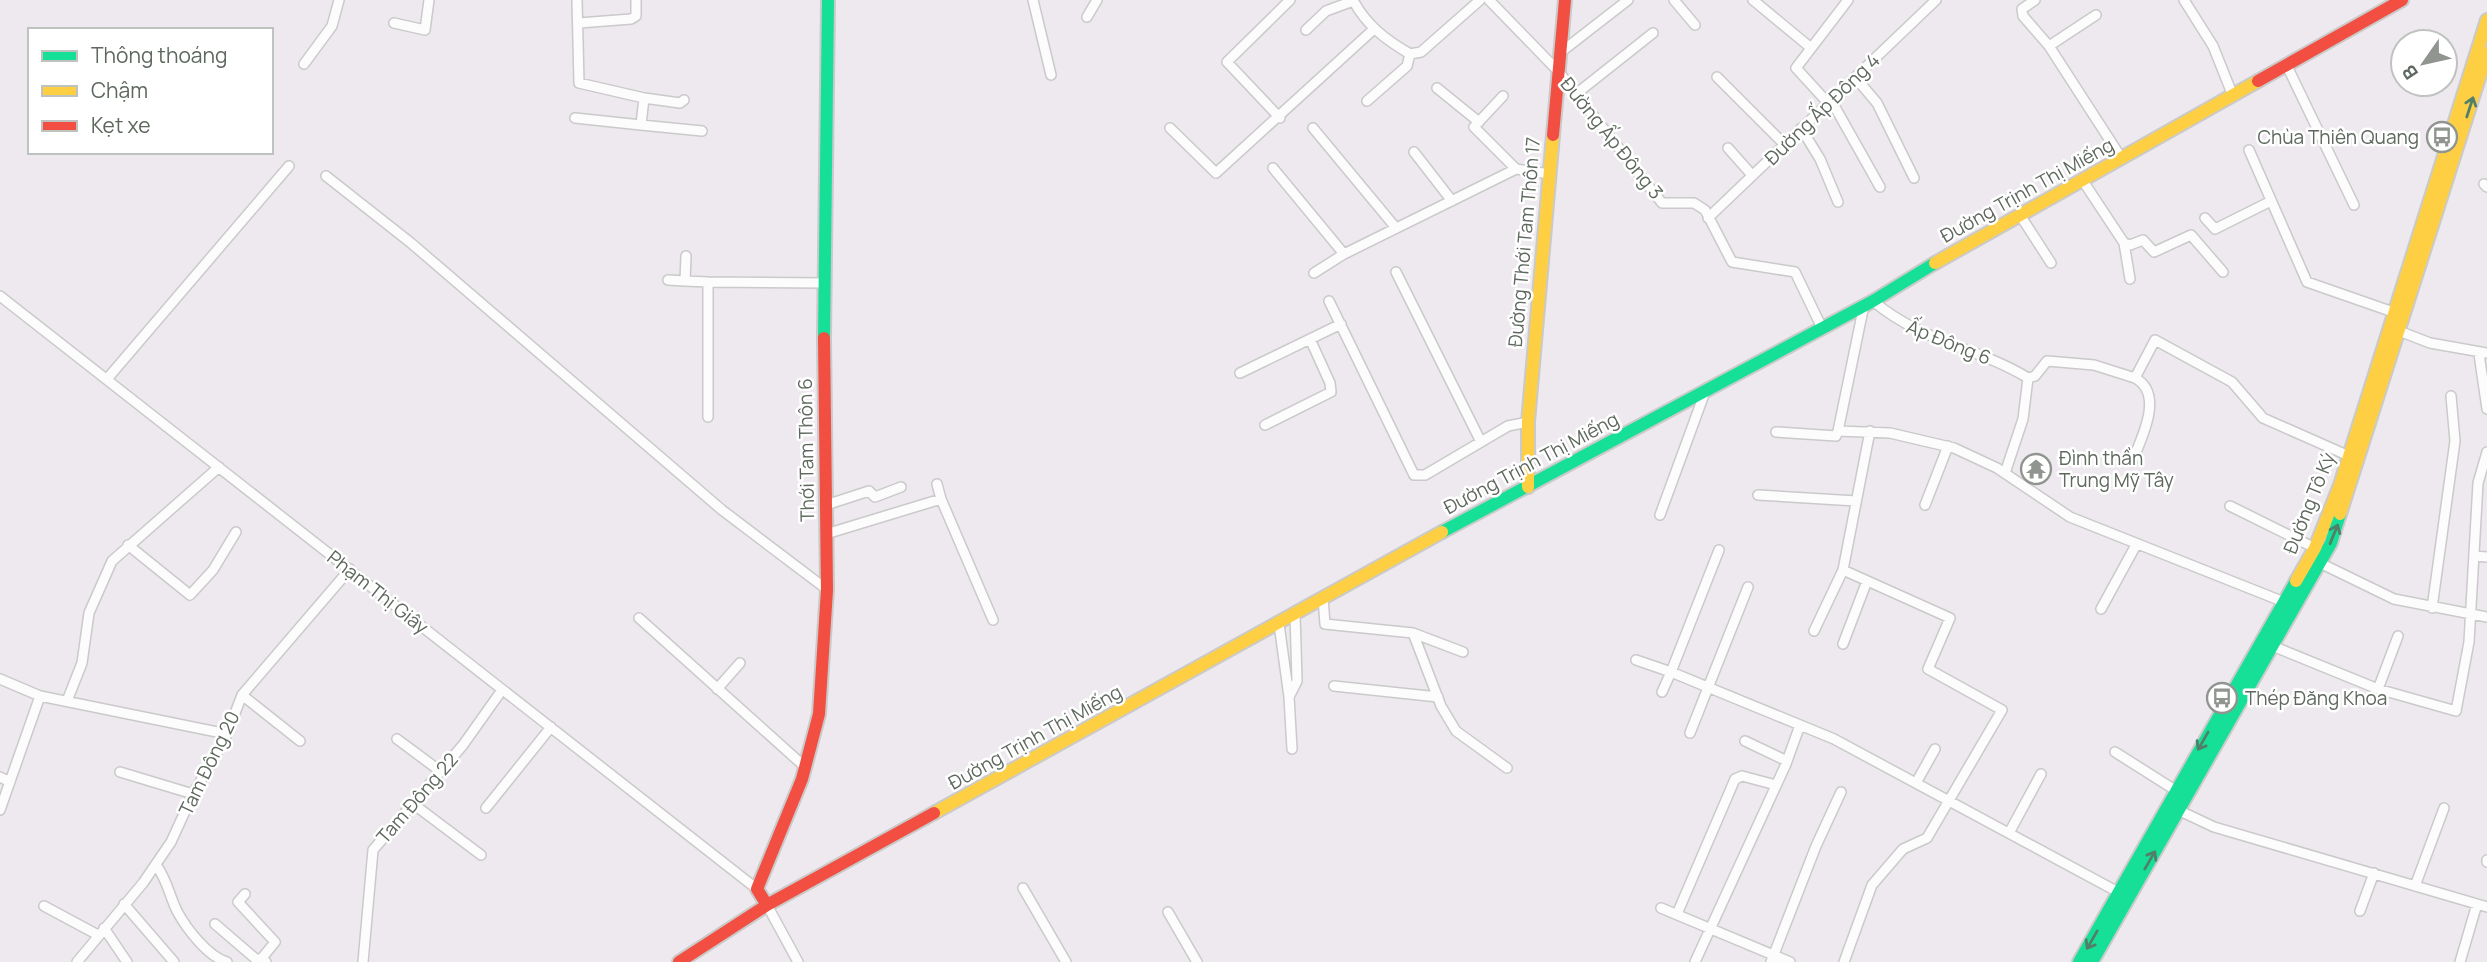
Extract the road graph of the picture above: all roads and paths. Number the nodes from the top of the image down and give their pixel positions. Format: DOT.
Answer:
graph roads {
  1 [pos="339,0"];
  2 [pos="429,0"];
  3 [pos="577,0"];
  4 [pos="636,0"];
  5 [pos="828,0"];
  6 [pos="1033,0"];
  7 [pos="1097,0"];
  8 [pos="1290,0"];
  9 [pos="1353,0"];
  10 [pos="1480,0"];
  11 [pos="1489,0"];
  12 [pos="1565,0"];
  13 [pos="1628,0"];
  14 [pos="1674,0"];
  15 [pos="1754,0"];
  16 [pos="1849,0"];
  17 [pos="1936,0"];
  18 [pos="2035,0"];
  19 [pos="2184,0"];
  20 [pos="2402,0"];
  21 [pos="2096,15"];
  22 [pos="1087,16"];
  23 [pos="2487,20"];
  24 [pos="394,23"];
  25 [pos="579,23"];
  26 [pos="1695,24"];
  27 [pos="1374,29"];
  28 [pos="1306,30"];
  29 [pos="1653,33"];
  30 [pos="2049,46"];
  31 [pos="1811,48"];
  32 [pos="1560,52"];
  33 [pos="2487,53"];
  34 [pos="1410,54"];
  35 [pos="304,64"];
  36 [pos="2287,66"];
  37 [pos="1559,72"];
  38 [pos="1051,75"];
  39 [pos="1717,76"];
  40 [pos="1856,77"];
  41 [pos="1437,88"];
  42 [pos="1576,94"];
  43 [pos="1503,96"];
  44 [pos="2234,96"];
  45 [pos="644,98"];
  46 [pos="684,100"];
  47 [pos="1367,101"];
  48 [pos="1830,101"];
  49 [pos="575,118"];
  50 [pos="1280,118"];
  51 [pos="1479,121"];
  52 [pos="641,125"];
  53 [pos="1170,128"];
  54 [pos="1313,128"];
  55 [pos="1801,128"];
  56 [pos="702,131"];
  57 [pos="1784,144"];
  58 [pos="1728,148"];
  59 [pos="2249,150"];
  60 [pos="1414,152"];
  61 [pos="2122,159"];
  62 [pos="289,166"];
  63 [pos="1273,168"];
  64 [pos="1516,169"];
  65 [pos="1550,174"];
  66 [pos="1752,175"];
  67 [pos="326,176"];
  68 [pos="1914,178"];
  69 [pos="2083,181"];
  70 [pos="1880,187"];
  71 [pos="1451,201"];
  72 [pos="2271,201"];
  73 [pos="1838,202"];
  74 [pos="2354,205"];
  75 [pos="2020,215"];
  76 [pos="1709,218"];
  77 [pos="2205,218"];
  78 [pos="1396,228"];
  79 [pos="2124,243"];
  80 [pos="1344,254"];
  81 [pos="686,256"];
  82 [pos="2051,263"];
  83 [pos="1314,272"];
  84 [pos="1396,272"];
  85 [pos="2223,272"];
  86 [pos="2130,279"];
  87 [pos="668,280"];
  88 [pos="685,281"];
  89 [pos="708,282"];
  90 [pos="825,284"];
  91 [pos="0,296"];
  92 [pos="1329,301"];
  93 [pos="1868,303"];
  94 [pos="2393,312"];
  95 [pos="1341,324"];
  96 [pos="1822,328"];
  97 [pos="2399,331"];
  98 [pos="1310,339"];
  99 [pos="2483,354"];
  100 [pos="1240,373"];
  101 [pos="2028,378"];
  102 [pos="2135,378"];
  103 [pos="107,379"];
  104 [pos="1705,392"];
  105 [pos="2451,396"];
  106 [pos="2487,409"];
  107 [pos="708,417"];
  108 [pos="1528,422"];
  109 [pos="1265,425"];
  110 [pos="1838,431"];
  111 [pos="1871,431"];
  112 [pos="1776,432"];
  113 [pos="1481,442"];
  114 [pos="1948,446"];
  115 [pos="2487,452"];
  116 [pos="2349,456"];
  117 [pos="2132,462"];
  118 [pos="219,467"];
  119 [pos="2005,473"];
  120 [pos="937,484"];
  121 [pos="901,487"];
  122 [pos="1528,487"];
  123 [pos="1758,495"];
  124 [pos="942,499"];
  125 [pos="1856,501"];
  126 [pos="826,505"];
  127 [pos="1925,505"];
  128 [pos="2230,506"];
  129 [pos="1660,515"];
  130 [pos="236,532"];
  131 [pos="826,534"];
  132 [pos="128,544"];
  133 [pos="2136,545"];
  134 [pos="2315,548"];
  135 [pos="1719,550"];
  136 [pos="2474,556"];
  137 [pos="2487,557"];
  138 [pos="2320,563"];
  139 [pos="350,569"];
  140 [pos="1843,570"];
  141 [pos="1867,581"];
  142 [pos="1748,587"];
  143 [pos="824,588"];
  144 [pos="1323,598"];
  145 [pos="2290,604"];
  146 [pos="2432,608"];
  147 [pos="2101,609"];
  148 [pos="1295,614"];
  149 [pos="2471,615"];
  150 [pos="2487,617"];
  151 [pos="639,618"];
  152 [pos="993,620"];
  153 [pos="1279,624"];
  154 [pos="1814,631"];
  155 [pos="1413,633"];
  156 [pos="2398,636"];
  157 [pos="1843,644"];
  158 [pos="2267,644"];
  159 [pos="1463,652"];
  160 [pos="1636,660"];
  161 [pos="740,663"];
  162 [pos="1671,672"];
  163 [pos="0,679"];
  164 [pos="1334,686"];
  165 [pos="1708,688"];
  166 [pos="717,689"];
  167 [pos="2378,689"];
  168 [pos="502,690"];
  169 [pos="1662,692"];
  170 [pos="242,695"];
  171 [pos="40,696"];
  172 [pos="1289,696"];
  173 [pos="1438,696"];
  174 [pos="67,701"];
  175 [pos="1800,725"];
  176 [pos="551,727"];
  177 [pos="1690,733"];
  178 [pos="227,734"];
  179 [pos="397,739"];
  180 [pos="300,741"];
  181 [pos="1745,741"];
  182 [pos="1292,749"];
  183 [pos="1935,749"];
  184 [pos="2115,752"];
  185 [pos="1787,761"];
  186 [pos="804,766"];
  187 [pos="1507,768"];
  188 [pos="440,771"];
  189 [pos="120,772"];
  190 [pos="2041,774"];
  191 [pos="0,778"];
  192 [pos="10,782"];
  193 [pos="1916,783"];
  194 [pos="1776,785"];
  195 [pos="2175,790"];
  196 [pos="1841,792"];
  197 [pos="193,794"];
  198 [pos="1950,801"];
  199 [pos="412,803"];
  200 [pos="486,808"];
  201 [pos="2444,808"];
  202 [pos="0,810"];
  203 [pos="2178,810"];
  204 [pos="2009,833"];
  205 [pos="481,855"];
  206 [pos="156,865"];
  207 [pos="2374,873"];
  208 [pos="2415,886"];
  209 [pos="1023,888"];
  210 [pos="757,889"];
  211 [pos="2118,892"];
  212 [pos="245,894"];
  213 [pos="124,904"];
  214 [pos="767,905"];
  215 [pos="2482,905"];
  216 [pos="44,906"];
  217 [pos="1661,908"];
  218 [pos="2360,911"];
  219 [pos="1168,912"];
  220 [pos="1677,914"];
  221 [pos="215,924"];
  222 [pos="1710,930"];
  223 [pos="101,931"];
  224 [pos="1771,958"];
  225 [pos="257,960"];
  226 [pos="796,961"];
  227 [pos="77,962"];
  228 [pos="127,962"];
  229 [pos="174,962"];
  230 [pos="227,962"];
  231 [pos="363,962"];
  232 [pos="679,962"];
  233 [pos="1066,962"];
  234 [pos="1197,962"];
  235 [pos="1695,962"];
  236 [pos="1790,962"];
  237 [pos="1844,962"];
  238 [pos="2079,962"];
  239 [pos="2092,962"];
  240 [pos="2460,962"];
  1 -- 35 [label="street"];
  2 -- 24 [label="street"];
  3 -- 25 [label="street"];
  4 -- 25 [label="street"];
  5 -- 90 [label="main road, Thới Tam Thôn 6"];
  6 -- 38 [label="street"];
  7 -- 22 [label="street"];
  8 -- 50 [label="street"];
  9 -- 27 [label="street"];
  9 -- 28 [label="street"];
  10 -- 34 [label="street"];
  11 -- 37 [label="street, Đường Ấp Đông 3"];
  12 -- 32 [label="main road, Đường Thới Tam Thôn 17"];
  13 -- 32 [label="street"];
  14 -- 26 [label="street"];
  15 -- 31 [label="street"];
  16 -- 31 [label="street"];
  17 -- 40 [label="street, Đường Ấp Đông 4"];
  18 -- 30 [label="street"];
  19 -- 44 [label="street"];
  20 -- 36 [label="main road, Đường Trịnh Thị Miếng"];
  21 -- 30 [label="street"];
  23 -- 94 [label="main road, Đường Tô Ký"];
  25 -- 45 [label="street"];
  27 -- 34 [label="street"];
  27 -- 50 [label="street"];
  29 -- 42 [label="street"];
  30 -- 61 [label="street"];
  31 -- 48 [label="street"];
  32 -- 37 [label="main road, Đường Thới Tam Thôn 17"];
  97 -- 33 [label="main road, Đường Tô Ký, one-way"];
  34 -- 47 [label="street"];
  36 -- 44 [label="main road, Đường Trịnh Thị Miếng"];
  36 -- 74 [label="street"];
  37 -- 42 [label="street, Đường Ấp Đông 3"];
  37 -- 65 [label="main road, Đường Thới Tam Thôn 17"];
  39 -- 57 [label="street"];
  40 -- 48 [label="street, Đường Ấp Đông 4"];
  40 -- 68 [label="street"];
  41 -- 51 [label="street"];
  42 -- 76 [label="street, Đường Ấp Đông 3"];
  43 -- 51 [label="street"];
  44 -- 61 [label="main road, Đường Trịnh Thị Miếng"];
  45 -- 46 [label="street"];
  45 -- 52 [label="street"];
  48 -- 55 [label="street, Đường Ấp Đông 4"];
  48 -- 70 [label="street"];
  49 -- 52 [label="street"];
  50 -- 53 [label="street"];
  51 -- 64 [label="street"];
  52 -- 56 [label="street"];
  54 -- 78 [label="street"];
  55 -- 57 [label="street, Đường Ấp Đông 4"];
  55 -- 73 [label="street"];
  57 -- 66 [label="street, Đường Ấp Đông 4"];
  58 -- 66 [label="street"];
  59 -- 72 [label="street"];
  60 -- 71 [label="street"];
  61 -- 69 [label="main road, Đường Trịnh Thị Miếng"];
  62 -- 103 [label="street"];
  63 -- 80 [label="street"];
  64 -- 65 [label="street"];
  64 -- 71 [label="street"];
  65 -- 108 [label="main road, Đường Thới Tam Thôn 17"];
  66 -- 76 [label="street, Đường Ấp Đông 4"];
  67 -- 143 [label="street"];
  69 -- 75 [label="main road, Đường Trịnh Thị Miếng"];
  69 -- 79 [label="street"];
  71 -- 78 [label="street"];
  72 -- 77 [label="street"];
  72 -- 94 [label="street"];
  75 -- 82 [label="street"];
  75 -- 93 [label="main road, Đường Trịnh Thị Miếng"];
  76 -- 96 [label="street"];
  78 -- 80 [label="street"];
  79 -- 85 [label="street"];
  79 -- 86 [label="street"];
  80 -- 83 [label="street"];
  81 -- 88 [label="street"];
  84 -- 113 [label="street"];
  87 -- 88 [label="street"];
  88 -- 89 [label="street"];
  89 -- 90 [label="street"];
  89 -- 107 [label="street"];
  90 -- 126 [label="main road, Thới Tam Thôn 6"];
  91 -- 103 [label="street, Phạm Thị Giây"];
  92 -- 95 [label="street"];
  93 -- 96 [label="main road, Đường Trịnh Thị Miếng"];
  93 -- 101 [label="street, Ấp Đông 6"];
  93 -- 110 [label="street"];
  94 -- 116 [label="main road, Đường Tô Ký"];
  95 -- 98 [label="street"];
  95 -- 113 [label="street"];
  96 -- 104 [label="main road, Đường Trịnh Thị Miếng"];
  97 -- 99 [label="street"];
  138 -- 97 [label="main road, Đường Tô Ký, one-way"];
  98 -- 100 [label="street"];
  98 -- 109 [label="street"];
  99 -- 106 [label="street"];
  101 -- 102 [label="street"];
  101 -- 119 [label="street"];
  102 -- 116 [label="street"];
  102 -- 117 [label="street"];
  103 -- 118 [label="street, Phạm Thị Giây"];
  104 -- 122 [label="main road, Đường Trịnh Thị Miếng"];
  104 -- 129 [label="street"];
  105 -- 146 [label="street"];
  108 -- 113 [label="street"];
  108 -- 122 [label="main road, Đường Thới Tam Thôn 17"];
  110 -- 111 [label="street"];
  110 -- 112 [label="street"];
  111 -- 114 [label="street"];
  111 -- 125 [label="street"];
  114 -- 119 [label="street"];
  114 -- 127 [label="street"];
  115 -- 136 [label="street"];
  116 -- 134 [label="main road, Đường Tô Ký"];
  118 -- 132 [label="street"];
  118 -- 139 [label="street, Phạm Thị Giây"];
  119 -- 133 [label="street"];
  120 -- 124 [label="street"];
  121 -- 126 [label="street"];
  122 -- 144 [label="main road, Đường Trịnh Thị Miếng"];
  123 -- 125 [label="street"];
  124 -- 131 [label="street"];
  124 -- 152 [label="street"];
  125 -- 140 [label="street"];
  126 -- 131 [label="main road, Thới Tam Thôn 6"];
  128 -- 134 [label="street"];
  130 -- 132 [label="street"];
  131 -- 143 [label="main road, Thới Tam Thôn 6"];
  132 -- 174 [label="street"];
  133 -- 145 [label="street"];
  133 -- 147 [label="street"];
  134 -- 145 [label="main road, Đường Tô Ký"];
  135 -- 162 [label="street"];
  136 -- 137 [label="street"];
  136 -- 149 [label="street"];
  138 -- 145 [label="main road, Đường Tô Ký"];
  138 -- 146 [label="street"];
  139 -- 168 [label="street, Phạm Thị Giây"];
  139 -- 170 [label="street, Tam Đông 20"];
  140 -- 141 [label="street"];
  140 -- 154 [label="street"];
  141 -- 157 [label="street"];
  141 -- 198 [label="street"];
  142 -- 165 [label="street"];
  143 -- 186 [label="main road, Thới Tam Thôn 6"];
  144 -- 148 [label="main road, Đường Trịnh Thị Miếng"];
  144 -- 155 [label="street"];
  145 -- 158 [label="main road, Đường Tô Ký"];
  146 -- 149 [label="street"];
  148 -- 153 [label="main road, Đường Trịnh Thị Miếng"];
  148 -- 172 [label="street"];
  149 -- 150 [label="street"];
  149 -- 167 [label="street"];
  151 -- 166 [label="street"];
  153 -- 172 [label="street"];
  153 -- 214 [label="main road, Đường Trịnh Thị Miếng"];
  155 -- 159 [label="street"];
  155 -- 173 [label="street"];
  156 -- 167 [label="street"];
  158 -- 167 [label="street"];
  158 -- 195 [label="main road, Đường Tô Ký, one-way"];
  158 -- 203 [label="main road, Đường Tô Ký"];
  160 -- 162 [label="street"];
  161 -- 166 [label="street"];
  162 -- 165 [label="street"];
  162 -- 169 [label="street"];
  163 -- 171 [label="street"];
  164 -- 173 [label="street"];
  165 -- 175 [label="street"];
  165 -- 177 [label="street"];
  166 -- 186 [label="street"];
  168 -- 176 [label="street, Phạm Thị Giây"];
  168 -- 188 [label="street, Tam Đông 22"];
  170 -- 178 [label="street, Tam Đông 20"];
  170 -- 180 [label="street"];
  171 -- 174 [label="street"];
  171 -- 192 [label="street"];
  172 -- 182 [label="street"];
  173 -- 187 [label="street"];
  174 -- 178 [label="street"];
  175 -- 185 [label="street"];
  175 -- 193 [label="street"];
  176 -- 200 [label="street"];
  176 -- 210 [label="street, Phạm Thị Giây"];
  178 -- 197 [label="street, Tam Đông 20"];
  179 -- 188 [label="street"];
  181 -- 185 [label="street"];
  183 -- 193 [label="street"];
  184 -- 195 [label="street"];
  185 -- 194 [label="street"];
  186 -- 210 [label="main road, Thới Tam Thôn 6"];
  188 -- 199 [label="street, Tam Đông 22"];
  189 -- 197 [label="street"];
  190 -- 204 [label="street"];
  191 -- 192 [label="street"];
  192 -- 202 [label="street"];
  193 -- 198 [label="street"];
  194 -- 220 [label="street"];
  194 -- 222 [label="street"];
  195 -- 211 [label="main road, Đường Tô Ký"];
  196 -- 224 [label="street"];
  197 -- 206 [label="street, Tam Đông 20"];
  198 -- 204 [label="street"];
  198 -- 237 [label="street"];
  199 -- 205 [label="street"];
  199 -- 231 [label="street, Tam Đông 22"];
  201 -- 208 [label="street"];
  203 -- 207 [label="street"];
  239 -- 203 [label="main road, Đường Tô Ký, one-way"];
  204 -- 211 [label="street"];
  206 -- 213 [label="street, Tam Đông 20"];
  206 -- 230 [label="street"];
  207 -- 208 [label="street"];
  207 -- 218 [label="street"];
  208 -- 215 [label="street"];
  209 -- 233 [label="street"];
  210 -- 214 [label="main road"];
  211 -- 238 [label="main road, Đường Tô Ký, one-way"];
  212 -- 225 [label="street"];
  213 -- 223 [label="street, Tam Đông 20"];
  213 -- 229 [label="street"];
  214 -- 226 [label="street"];
  214 -- 232 [label="main road, Đường Trịnh Thị Miếng"];
  215 -- 240 [label="street"];
  216 -- 223 [label="street"];
  217 -- 220 [label="street"];
  219 -- 234 [label="street"];
  220 -- 222 [label="street"];
  221 -- 225 [label="street"];
  222 -- 224 [label="street"];
  222 -- 235 [label="street"];
  223 -- 227 [label="street, Tam Đông 20"];
  223 -- 228 [label="street"];
  224 -- 236 [label="street"];
}
